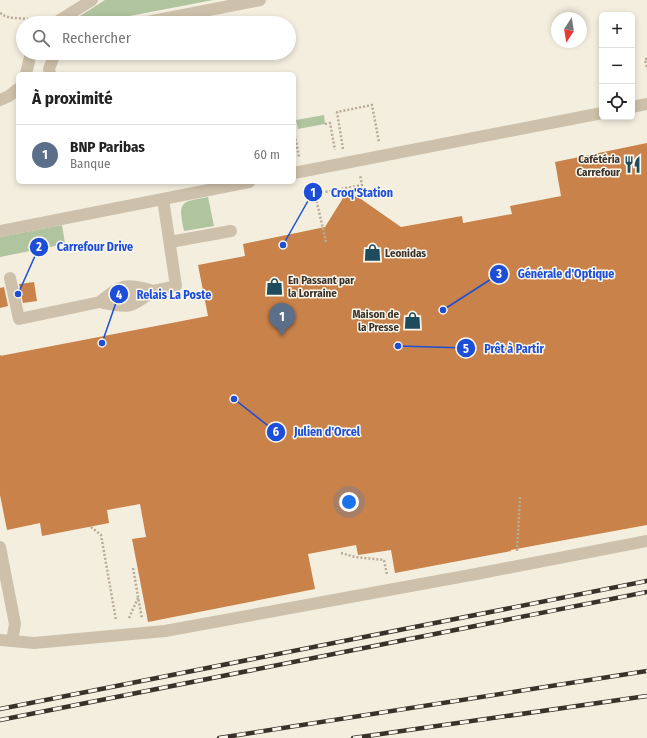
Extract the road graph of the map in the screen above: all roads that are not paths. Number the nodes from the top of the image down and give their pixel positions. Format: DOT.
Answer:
graph roads {
  1 [pos="92,0"];
  2 [pos="260,0"];
  3 [pos="66,16"];
  4 [pos="178,16"];
  5 [pos="29,60"];
  6 [pos="53,60"];
  7 [pos="26,72"];
  8 [pos="50,72"];
  9 [pos="16,91"];
  10 [pos="0,100"];
  11 [pos="647,104"];
  12 [pos="635,106"];
  13 [pos="599,114"];
  14 [pos="296,173"];
  15 [pos="239,184"];
  16 [pos="163,199"];
  17 [pos="0,231"];
  18 [pos="231,231"];
  19 [pos="170,245"];
  20 [pos="10,278"];
  21 [pos="647,541"];
  22 [pos="0,547"];
  23 [pos="0,640"];
  24 [pos="12,641"];
  1 -- 3 [label="lane"];
  2 -- 4 [label="lane"];
  5 -- 7 [label="lane"];
  6 -- 8 [label="lane"];
  9 -- 10 [label="lane"];
  11 -- 12 [label="lane"];
  13 -- 14 [label="lane"];
  15 -- 16 [label="lane"];
  16 -- 17 [label="lane"];
  16 -- 19 [label="lane"];
  18 -- 19 [label="lane"];
  19 -- 20 [label="lane"];
  21 -- 24 [label="lane"];
  22 -- 24 [label="lane"];
  23 -- 24 [label="lane"];
}
